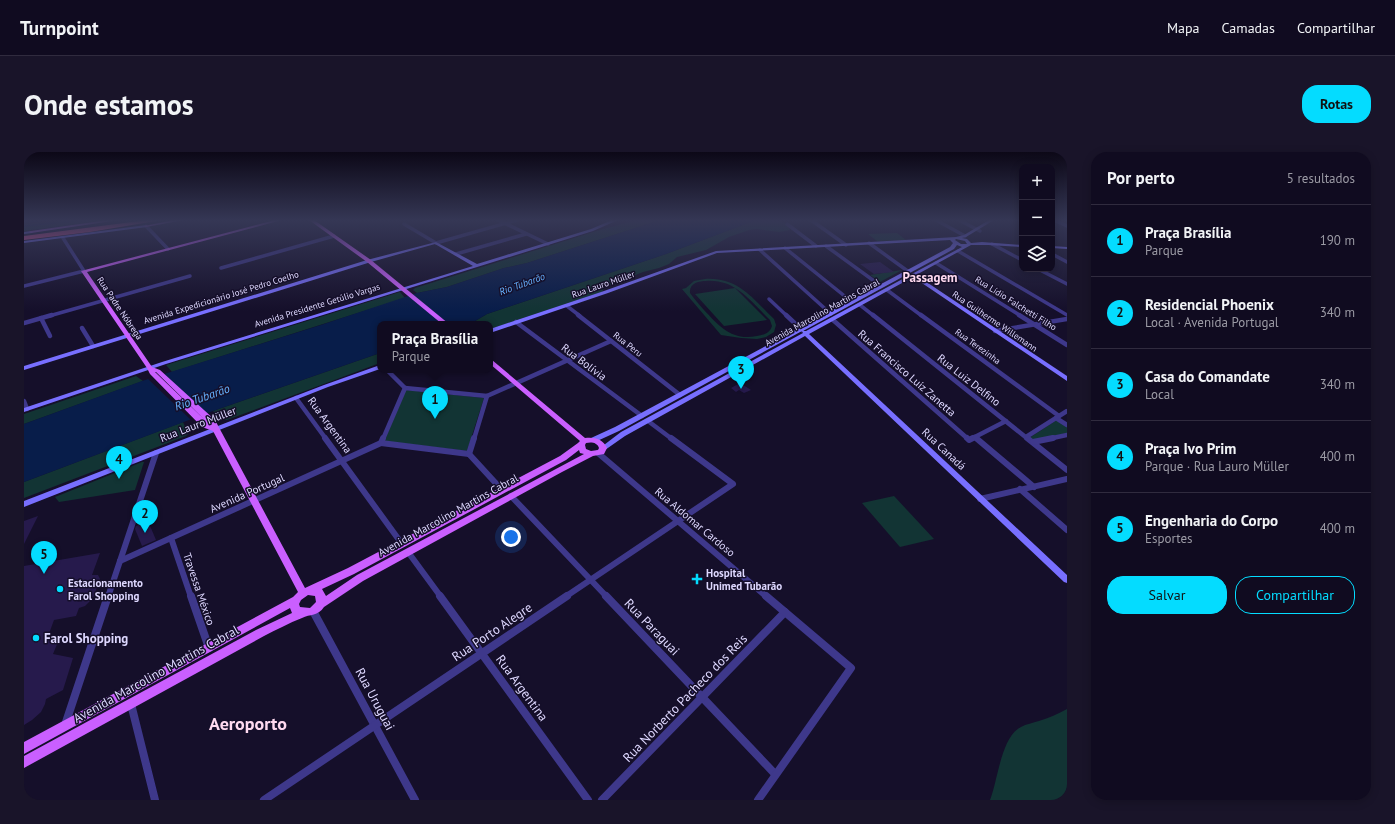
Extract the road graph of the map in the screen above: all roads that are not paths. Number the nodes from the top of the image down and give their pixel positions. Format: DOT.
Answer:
graph roads {
  1 [pos="71,250"];
  2 [pos="168,250"];
  3 [pos="284,250"];
  4 [pos="354,250"];
  5 [pos="407,250"];
  6 [pos="450,250"];
  7 [pos="469,250"];
  8 [pos="528,250"];
  9 [pos="755,250"];
  10 [pos="760,250"];
  11 [pos="788,250"];
  12 [pos="832,250"];
  13 [pos="879,250"];
  14 [pos="948,250"];
  15 [pos="1002,250"];
  16 [pos="958,251"];
  17 [pos="456,254"];
  18 [pos="1055,256"];
  19 [pos="1019,259"];
  20 [pos="369,261"];
  21 [pos="1067,262"];
  22 [pos="936,263"];
  23 [pos="477,266"];
  24 [pos="222,268"];
  25 [pos="84,271"];
  26 [pos="1044,272"];
  27 [pos="911,274"];
  28 [pos="190,276"];
  29 [pos="1067,284"];
  30 [pos="24,286"];
  31 [pos="884,288"];
  32 [pos="405,289"];
  33 [pos="769,299"];
  34 [pos="104,300"];
  35 [pos="852,302"];
  36 [pos="860,305"];
  37 [pos="567,306"];
  38 [pos="1067,315"];
  39 [pos="832,317"];
  40 [pos="42,318"];
  41 [pos="1067,319"];
  42 [pos="442,321"];
  43 [pos="516,322"];
  44 [pos="24,323"];
  45 [pos="1035,324"];
  46 [pos="82,328"];
  47 [pos="493,330"];
  48 [pos="995,330"];
  49 [pos="804,332"];
  50 [pos="128,335"];
  51 [pos="50,336"];
  52 [pos="611,341"];
  53 [pos="1067,345"];
  54 [pos="93,346"];
  55 [pos="567,360"];
  56 [pos="493,364"];
  57 [pos="736,365"];
  58 [pos="24,368"];
  59 [pos="377,368"];
  60 [pos="743,369"];
  61 [pos="153,371"];
  62 [pos="390,373"];
  63 [pos="1067,379"];
  64 [pos="516,383"];
  65 [pos="405,388"];
  66 [pos="680,395"];
  67 [pos="487,396"];
  68 [pos="296,398"];
  69 [pos="24,401"];
  70 [pos="26,410"];
  71 [pos="1067,411"];
  72 [pos="642,416"];
  73 [pos="1058,417"];
  74 [pos="648,421"];
  75 [pos="1006,421"];
  76 [pos="211,426"];
  77 [pos="1067,426"];
  78 [pos="1067,435"];
  79 [pos="975,437"];
  80 [pos="1026,437"];
  81 [pos="593,440"];
  82 [pos="1032,442"];
  83 [pos="381,443"];
  84 [pos="583,443"];
  85 [pos="156,452"];
  86 [pos="597,452"];
  87 [pos="469,454"];
  88 [pos="342,461"];
  89 [pos="1067,470"];
  90 [pos="1067,479"];
  91 [pos="1034,486"];
  92 [pos="502,490"];
  93 [pos="1020,490"];
  94 [pos="510,496"];
  95 [pos="980,498"];
  96 [pos="254,501"];
  97 [pos="24,504"];
  98 [pos="678,521"];
  99 [pos="1065,527"];
  100 [pos="170,538"];
  101 [pos="402,544"];
  102 [pos="408,552"];
  103 [pos="120,561"];
  104 [pos="591,580"];
  105 [pos="1067,580"];
  106 [pos="303,594"];
  107 [pos="321,604"];
  108 [pos="313,611"];
  109 [pos="785,612"];
  110 [pos="302,613"];
  111 [pos="209,648"];
  112 [pos="482,653"];
  113 [pos="160,674"];
  114 [pos="702,697"];
  115 [pos="131,704"];
  116 [pos="65,725"];
  117 [pos="375,726"];
  118 [pos="24,748"];
  119 [pos="24,762"];
  120 [pos="775,774"];
  121 [pos="155,800"];
  122 [pos="264,800"];
  123 [pos="415,800"];
  124 [pos="588,800"];
  125 [pos="602,800"];
  126 [pos="758,800"];
  1 -- 25 [label="street, Rua Padre Nóbrega"];
  2 -- 25 [label="main road"];
  3 -- 24 [label="street"];
  4 -- 20 [label="main road"];
  5 -- 20 [label="main road, Avenida Expedicionário José Pedro Coelho"];
  6 -- 17 [label="main road"];
  7 -- 17 [label="street"];
  8 -- 23 [label="main road, Avenida Presidente Getúlio Vargas"];
  9 -- 37 [label="main road, Rua Lauro Müller"];
  10 -- 39 [label="street, Rua Francisco Luiz Zanetta"];
  11 -- 35 [label="street"];
  12 -- 31 [label="street, Rua Terezinha"];
  13 -- 27 [label="street"];
  14 -- 27 [label="main road, Avenida Marcolino Martins Cabral"];
  15 -- 19 [label="street"];
  16 -- 22 [label="main road, Avenida Marcolino Martins Cabral"];
  16 -- 38 [label="street"];
  17 -- 23 [label="main road"];
  18 -- 21 [label="street"];
  20 -- 32 [label="main road"];
  20 -- 50 [label="main road, Avenida Expedicionário José Pedro Coelho"];
  22 -- 27 [label="main road, Avenida Marcolino Martins Cabral"];
  22 -- 45 [label="street, Rua Lídio Falchetti Filho"];
  23 -- 32 [label="main road, Avenida Presidente Getúlio Vargas"];
  25 -- 30 [label="street"];
  25 -- 34 [label="main road, Rua Padre Nóbrega"];
  26 -- 29 [label="street"];
  27 -- 31 [label="main road, Avenida Marcolino Martins Cabral"];
  27 -- 48 [label="main road, Rua Guilherme Willemann"];
  28 -- 34 [label="street"];
  31 -- 35 [label="main road, Avenida Marcolino Martins Cabral"];
  31 -- 36 [label="main road, Avenida Marcolino Martins Cabral"];
  31 -- 73 [label="street, Rua Terezinha"];
  32 -- 42 [label="main road"];
  32 -- 61 [label="main road, Avenida Presidente Getúlio Vargas"];
  33 -- 49 [label="street"];
  34 -- 40 [label="street"];
  34 -- 50 [label="main road, Rua Padre Nóbrega"];
  35 -- 39 [label="main road, Avenida Marcolino Martins Cabral"];
  36 -- 39 [label="main road, Avenida Marcolino Martins Cabral"];
  36 -- 75 [label="street, Rua Luiz Delfino"];
  37 -- 43 [label="main road, Rua Lauro Müller"];
  37 -- 52 [label="street, Rua Peru"];
  39 -- 49 [label="main road, Avenida Marcolino Martins Cabral"];
  39 -- 79 [label="street, Rua Francisco Luiz Zanetta"];
  40 -- 44 [label="street"];
  40 -- 51 [label="street"];
  41 -- 45 [label="street"];
  43 -- 47 [label="main road, Rua Lauro Müller"];
  43 -- 55 [label="street, Rua Bolívia"];
  45 -- 48 [label="street"];
  45 -- 53 [label="street, Rua Lídio Falchetti Filho"];
  46 -- 54 [label="street"];
  48 -- 63 [label="main road, Rua Guilherme Willemann"];
  49 -- 57 [label="main road, Avenida Marcolino Martins Cabral"];
  49 -- 60 [label="main road, Avenida Marcolino Martins Cabral"];
  49 -- 95 [label="main road, Rua Canadá"];
  50 -- 54 [label="main road, Avenida Expedicionário José Pedro Coelho"];
  50 -- 61 [label="main road, Rua Padre Nóbrega"];
  52 -- 55 [label="street"];
  52 -- 66 [label="street, Rua Peru"];
  54 -- 58 [label="main road, Avenida Expedicionário José Pedro Coelho"];
  55 -- 64 [label="street"];
  55 -- 72 [label="street, Rua Bolívia"];
  56 -- 64 [label="main road"];
  57 -- 60 [label="main road"];
  57 -- 66 [label="main road, Avenida Marcolino Martins Cabral"];
  59 -- 68 [label="main road, Rua Lauro Müller"];
  60 -- 74 [label="main road, Avenida Marcolino Martins Cabral"];
  61 -- 70 [label="main road, Avenida Presidente Getúlio Vargas"];
  61 -- 76 [label="main road, Rua Padre Nóbrega"];
  62 -- 65 [label="street"];
  64 -- 67 [label="street"];
  64 -- 84 [label="main road"];
  65 -- 67 [label="street"];
  65 -- 83 [label="street"];
  66 -- 72 [label="main road, Avenida Marcolino Martins Cabral"];
  67 -- 87 [label="street"];
  68 -- 76 [label="main road, Rua Lauro Müller"];
  68 -- 88 [label="street, Rua Argentina"];
  69 -- 70 [label="street"];
  71 -- 73 [label="street"];
  72 -- 81 [label="main road, Avenida Marcolino Martins Cabral"];
  73 -- 77 [label="street, Rua Terezinha"];
  73 -- 80 [label="street"];
  74 -- 86 [label="main road, Avenida Marcolino Martins Cabral"];
  74 -- 98 [label="street, Rua Porto Alegre"];
  75 -- 79 [label="street"];
  75 -- 80 [label="street, Rua Luiz Delfino"];
  76 -- 85 [label="main road, Rua Lauro Müller"];
  76 -- 96 [label="main road"];
  78 -- 82 [label="street"];
  79 -- 91 [label="street"];
  80 -- 82 [label="street, Rua Luiz Delfino"];
  81 -- 84 [label="main road"];
  81 -- 86 [label="main road"];
  82 -- 89 [label="street, Rua Luiz Delfino"];
  83 -- 87 [label="street"];
  83 -- 88 [label="street, Avenida Portugal"];
  84 -- 86 [label="main road"];
  84 -- 92 [label="main road, Avenida Marcolino Martins Cabral"];
  85 -- 97 [label="main road, Rua Lauro Müller"];
  85 -- 103 [label="street"];
  86 -- 94 [label="main road, Avenida Marcolino Martins Cabral"];
  86 -- 98 [label="street, Rua Aldomar Cardoso"];
  87 -- 92 [label="street"];
  88 -- 96 [label="street, Avenida Portugal"];
  88 -- 101 [label="street, Rua Argentina"];
  90 -- 91 [label="street"];
  91 -- 93 [label="street"];
  92 -- 101 [label="main road, Avenida Marcolino Martins Cabral"];
  93 -- 95 [label="street"];
  93 -- 99 [label="street"];
  94 -- 102 [label="main road, Avenida Marcolino Martins Cabral"];
  94 -- 104 [label="street, Rua Paraguai"];
  95 -- 105 [label="main road, Rua Canadá"];
  96 -- 100 [label="street, Avenida Portugal"];
  96 -- 106 [label="main road"];
  98 -- 104 [label="street, Rua Porto Alegre"];
  98 -- 109 [label="street, Rua Aldomar Cardoso"];
  100 -- 103 [label="street, Avenida Portugal"];
  100 -- 111 [label="street, Travessa México"];
  101 -- 106 [label="main road, Avenida Marcolino Martins Cabral"];
  102 -- 107 [label="main road, Avenida Marcolino Martins Cabral"];
  102 -- 112 [label="street, Rua Argentina"];
  103 -- 116 [label="street"];
  104 -- 112 [label="street, Rua Porto Alegre"];
  104 -- 114 [label="street, Rua Paraguai"];
  106 -- 107 [label="main road"];
  106 -- 110 [label="main road"];
  106 -- 111 [label="main road, Avenida Marcolino Martins Cabral"];
  107 -- 108 [label="main road"];
  108 -- 110 [label="main road"];
  108 -- 117 [label="street, Rua Uruguai"];
  109 -- 114 [label="street, Rua Norberto Pacheco dos Reis"];
  109 -- 120 [label="street, Rua Aldomar Cardoso"];
  110 -- 115 [label="main road, Avenida Marcolino Martins Cabral"];
  111 -- 113 [label="main road, Avenida Marcolino Martins Cabral"];
  112 -- 117 [label="street, Rua Porto Alegre"];
  112 -- 124 [label="street, Rua Argentina"];
  113 -- 115 [label="main road"];
  113 -- 116 [label="main road, Avenida Marcolino Martins Cabral"];
  114 -- 120 [label="street, Rua Paraguai"];
  114 -- 125 [label="street, Rua Norberto Pacheco dos Reis"];
  115 -- 119 [label="main road, Avenida Marcolino Martins Cabral"];
  115 -- 121 [label="street"];
  116 -- 118 [label="main road, Avenida Marcolino Martins Cabral"];
  117 -- 122 [label="street, Rua Porto Alegre"];
  117 -- 123 [label="street, Rua Uruguai"];
  120 -- 126 [label="street"];
}
